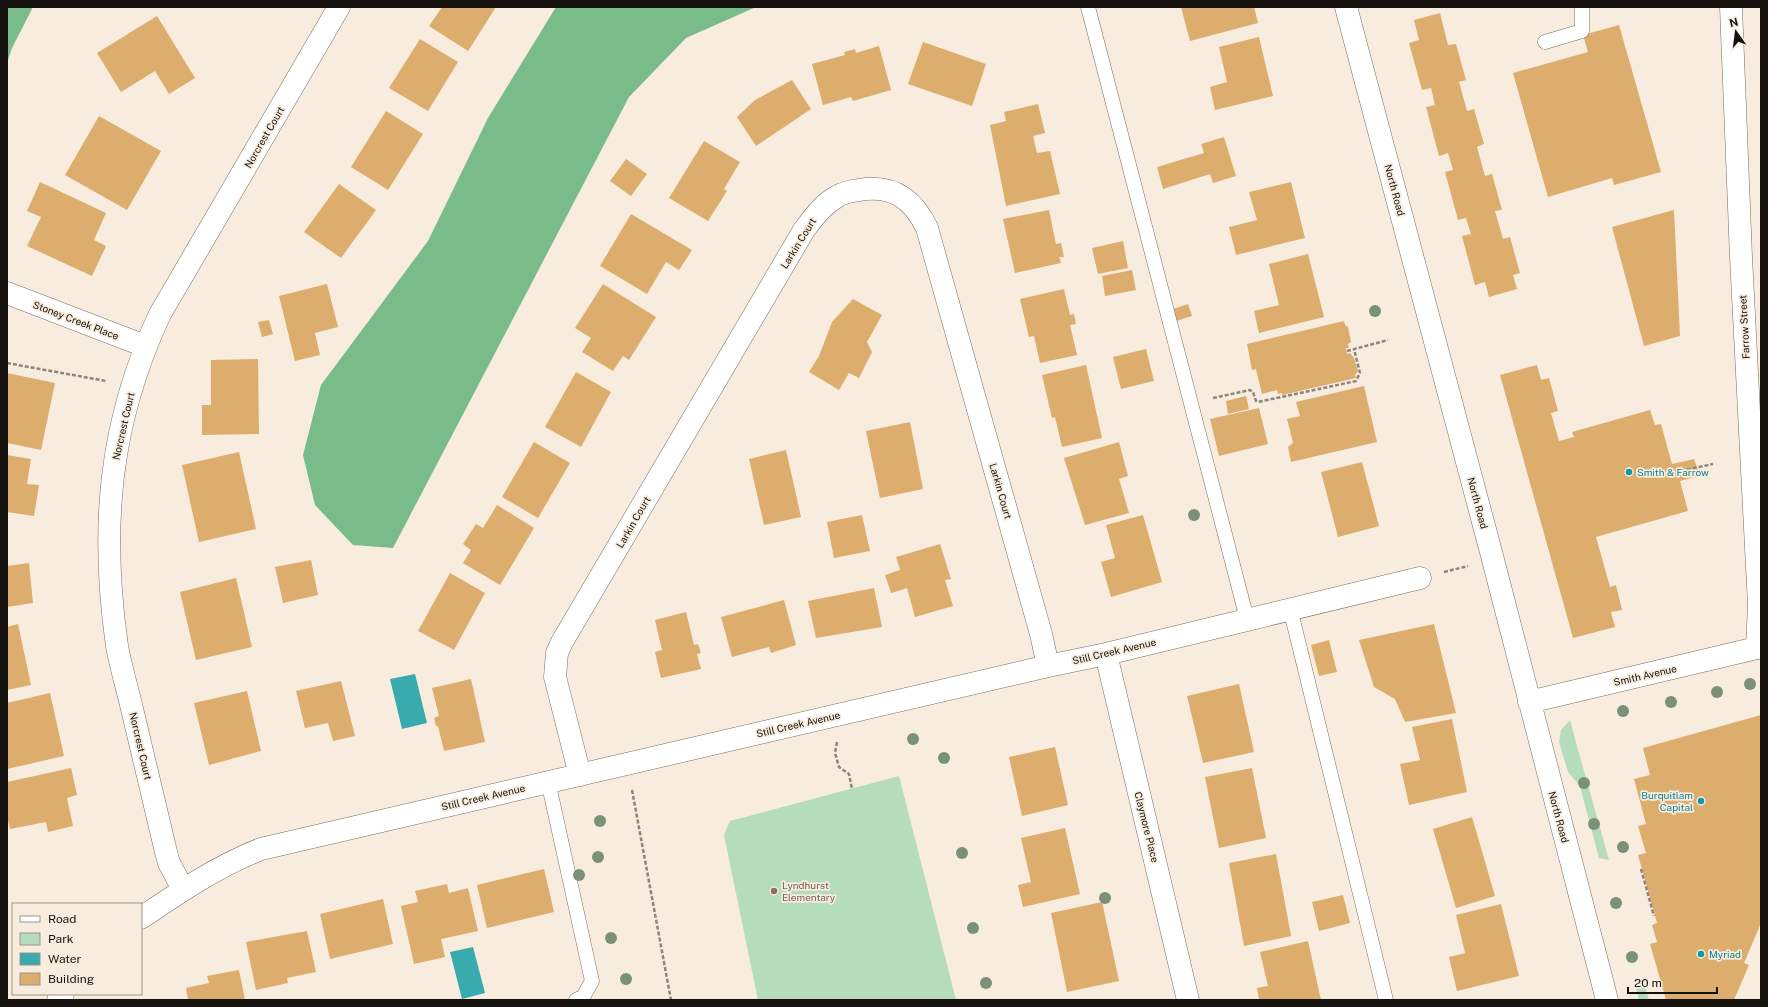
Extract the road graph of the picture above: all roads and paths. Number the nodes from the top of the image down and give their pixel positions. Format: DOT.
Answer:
graph roads {
  1 [pos="340,7"];
  2 [pos="1088,7"];
  3 [pos="1346,7"];
  4 [pos="1582,7"];
  5 [pos="1731,7"];
  6 [pos="1545,42"];
  7 [pos="7,293"];
  8 [pos="1388,340"];
  9 [pos="145,346"];
  10 [pos="1354,349"];
  11 [pos="1347,351"];
  12 [pos="7,363"];
  13 [pos="106,381"];
  14 [pos="1191,403"];
  15 [pos="1713,464"];
  16 [pos="1682,471"];
  17 [pos="1493,560"];
  18 [pos="1420,578"];
  19 [pos="1290,608"];
  20 [pos="1247,619"];
  21 [pos="1759,647"];
  22 [pos="1106,654"];
  23 [pos="1048,666"];
  24 [pos="1529,702"];
  25 [pos="837,738"];
  26 [pos="580,776"];
  27 [pos="548,781"];
  28 [pos="631,785"];
  29 [pos="852,789"];
  30 [pos="1641,869"];
  31 [pos="184,889"];
  32 [pos="1654,916"];
  33 [pos="142,917"];
  34 [pos="576,1000"];
  35 [pos="671,1000"];
  36 [pos="1188,1000"];
  37 [pos="1386,1000"];
  38 [pos="1607,1000"];
  1 -- 9 [label="street, Norcrest Court"];
  2 -- 14 [label="lane"];
  3 -- 17 [label="street, North Road"];
  4 -- 6 [label="lane"];
  5 -- 21 [label="street, Farrow Street"];
  7 -- 9 [label="street, Stoney Creek Place"];
  8 -- 10 [label="path"];
  9 -- 31 [label="street, Norcrest Court"];
  10 -- 11 [label="path"];
  10 -- 14 [label="path"];
  12 -- 13 [label="path"];
  14 -- 20 [label="lane"];
  15 -- 16 [label="path"];
  17 -- 18 [label="path"];
  17 -- 24 [label="street, North Road"];
  18 -- 19 [label="street, Still Creek Avenue"];
  19 -- 20 [label="street, Still Creek Avenue"];
  19 -- 37 [label="lane"];
  20 -- 22 [label="street, Still Creek Avenue"];
  21 -- 24 [label="street, Smith Avenue"];
  22 -- 23 [label="street, Still Creek Avenue"];
  22 -- 36 [label="street, Claymore Place"];
  23 -- 26 [label="street, Still Creek Avenue"];
  23 -- 26 [label="street, Larkin Court"];
  24 -- 38 [label="street, North Road"];
  25 -- 29 [label="path"];
  26 -- 27 [label="street, Still Creek Avenue"];
  27 -- 31 [label="street, Still Creek Avenue"];
  27 -- 34 [label="lane"];
  28 -- 35 [label="path"];
  30 -- 32 [label="path"];
  31 -- 33 [label="street, Still Creek Avenue"];
}
